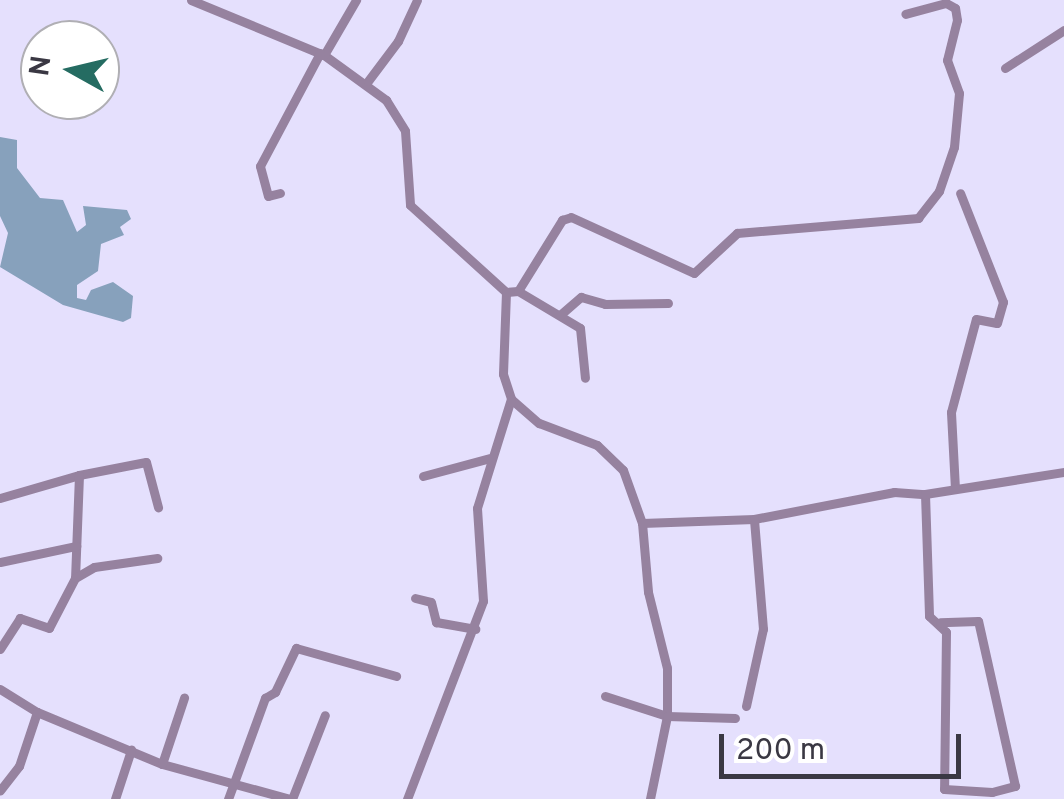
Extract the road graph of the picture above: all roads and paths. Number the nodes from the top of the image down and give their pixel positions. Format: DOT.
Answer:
graph roads {
  1 [pos="191,0"];
  2 [pos="356,0"];
  3 [pos="417,0"];
  4 [pos="905,14"];
  5 [pos="1064,30"];
  6 [pos="322,54"];
  7 [pos="1005,68"];
  8 [pos="368,81"];
  9 [pos="280,193"];
  10 [pos="960,193"];
  11 [pos="518,291"];
  12 [pos="506,292"];
  13 [pos="668,302"];
  14 [pos="560,315"];
  15 [pos="585,378"];
  16 [pos="511,399"];
  17 [pos="490,458"];
  18 [pos="1064,472"];
  19 [pos="79,476"];
  20 [pos="422,476"];
  21 [pos="955,489"];
  22 [pos="925,494"];
  23 [pos="0,498"];
  24 [pos="158,508"];
  25 [pos="754,519"];
  26 [pos="642,522"];
  27 [pos="76,546"];
  28 [pos="157,558"];
  29 [pos="0,562"];
  30 [pos="75,578"];
  31 [pos="414,598"];
  32 [pos="940,622"];
  33 [pos="475,629"];
  34 [pos="0,650"];
  35 [pos="396,676"];
  36 [pos="0,690"];
  37 [pos="604,696"];
  38 [pos="184,698"];
  39 [pos="746,706"];
  40 [pos="36,712"];
  41 [pos="325,715"];
  42 [pos="667,716"];
  43 [pos="734,718"];
  44 [pos="131,750"];
  45 [pos="162,764"];
  46 [pos="234,785"];
  47 [pos="0,790"];
  48 [pos="115,799"];
  49 [pos="228,799"];
  50 [pos="291,799"];
  51 [pos="407,799"];
  52 [pos="650,799"];
  1 -- 6 [label="street"];
  2 -- 6 [label="street"];
  3 -- 8 [label="street"];
  4 -- 11 [label="street"];
  5 -- 7 [label="street"];
  6 -- 8 [label="street"];
  6 -- 9 [label="street"];
  8 -- 12 [label="street"];
  10 -- 21 [label="street"];
  11 -- 12 [label="street"];
  11 -- 14 [label="street"];
  12 -- 16 [label="street"];
  13 -- 14 [label="street"];
  14 -- 15 [label="street"];
  16 -- 17 [label="street"];
  16 -- 26 [label="street"];
  17 -- 20 [label="street"];
  17 -- 33 [label="street"];
  18 -- 21 [label="street"];
  19 -- 23 [label="street"];
  19 -- 24 [label="street"];
  19 -- 27 [label="street"];
  21 -- 22 [label="street"];
  22 -- 25 [label="street"];
  22 -- 32 [label="street"];
  25 -- 26 [label="street"];
  25 -- 39 [label="street"];
  26 -- 42 [label="street"];
  27 -- 29 [label="street"];
  27 -- 30 [label="street"];
  28 -- 30 [label="street"];
  30 -- 34 [label="street"];
  31 -- 33 [label="street"];
  32 -- 32 [label="street"];
  33 -- 51 [label="street"];
  35 -- 46 [label="street"];
  36 -- 40 [label="street"];
  37 -- 42 [label="street"];
  38 -- 45 [label="street"];
  40 -- 44 [label="street"];
  40 -- 47 [label="street"];
  41 -- 50 [label="street"];
  42 -- 43 [label="street"];
  42 -- 52 [label="street"];
  44 -- 45 [label="street"];
  44 -- 48 [label="street"];
  45 -- 46 [label="street"];
  46 -- 49 [label="street"];
  46 -- 50 [label="street"];
}
